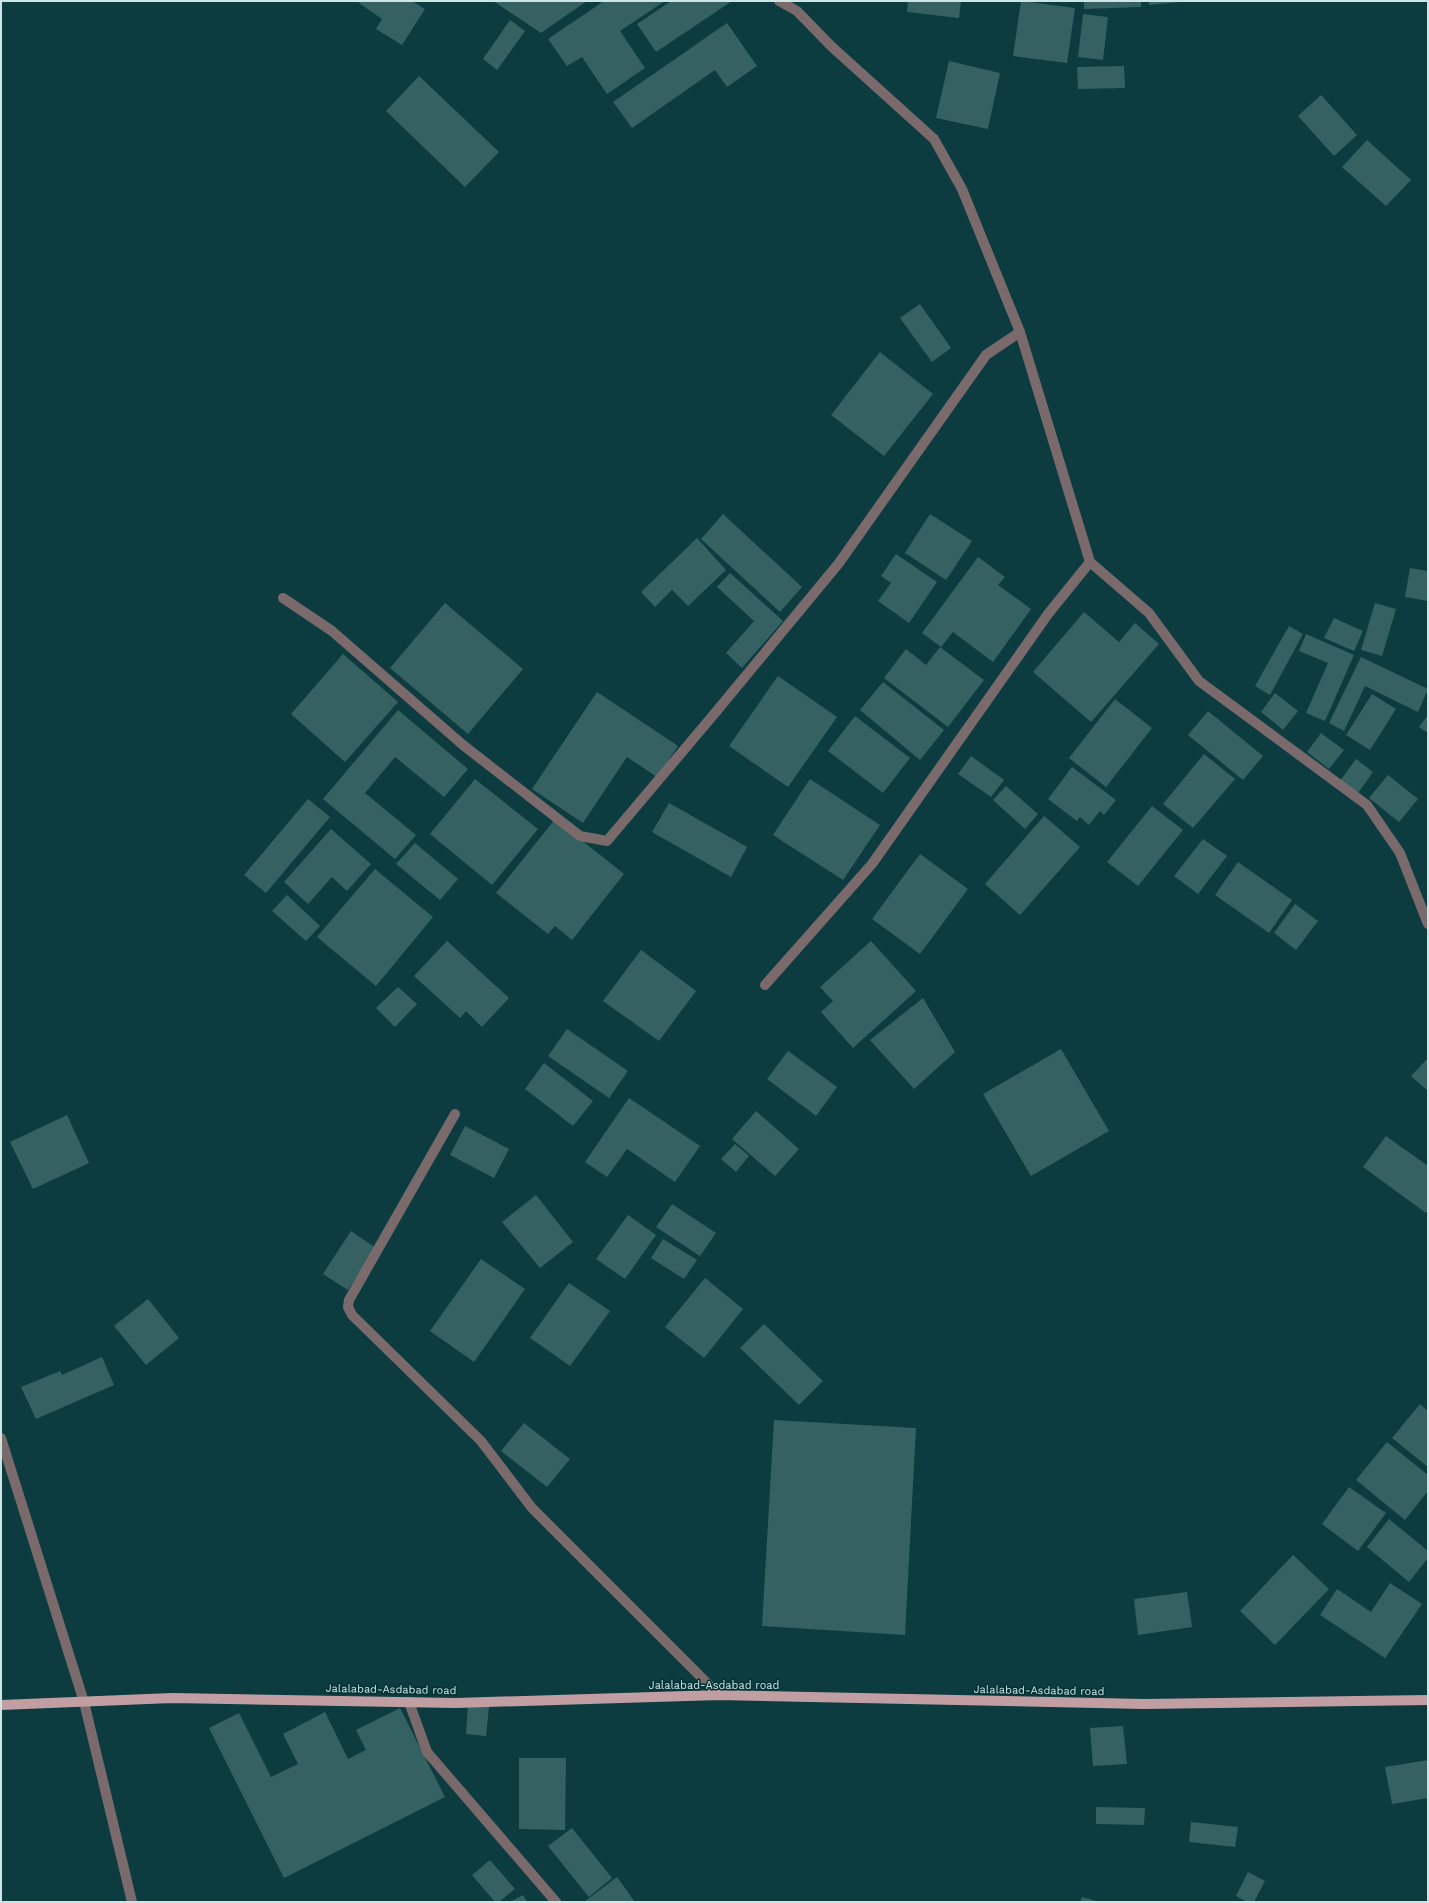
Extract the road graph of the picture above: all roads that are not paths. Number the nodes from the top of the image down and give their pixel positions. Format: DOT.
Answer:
graph roads {
  1 [pos="778,1"];
  2 [pos="1020,332"];
  3 [pos="1090,562"];
  4 [pos="283,598"];
  5 [pos="1428,924"];
  6 [pos="764,985"];
  7 [pos="455,1114"];
  8 [pos="1,1438"];
  9 [pos="719,1695"];
  10 [pos="1428,1700"];
  11 [pos="84,1702"];
  12 [pos="409,1702"];
  13 [pos="1,1705"];
  14 [pos="132,1902"];
  15 [pos="556,1902"];
  1 -- 2 [label="street"];
  2 -- 3 [label="street"];
  2 -- 4 [label="street"];
  3 -- 5 [label="street"];
  3 -- 6 [label="street"];
  7 -- 9 [label="street"];
  8 -- 11 [label="street"];
  9 -- 10 [label="main road, Jalalabad-Asdabad road"];
  9 -- 12 [label="main road, Jalalabad-Asdabad road"];
  11 -- 12 [label="main road, Jalalabad-Asdabad road"];
  11 -- 13 [label="main road, Jalalabad-Asdabad road"];
  11 -- 14 [label="street"];
  12 -- 15 [label="street"];
}
